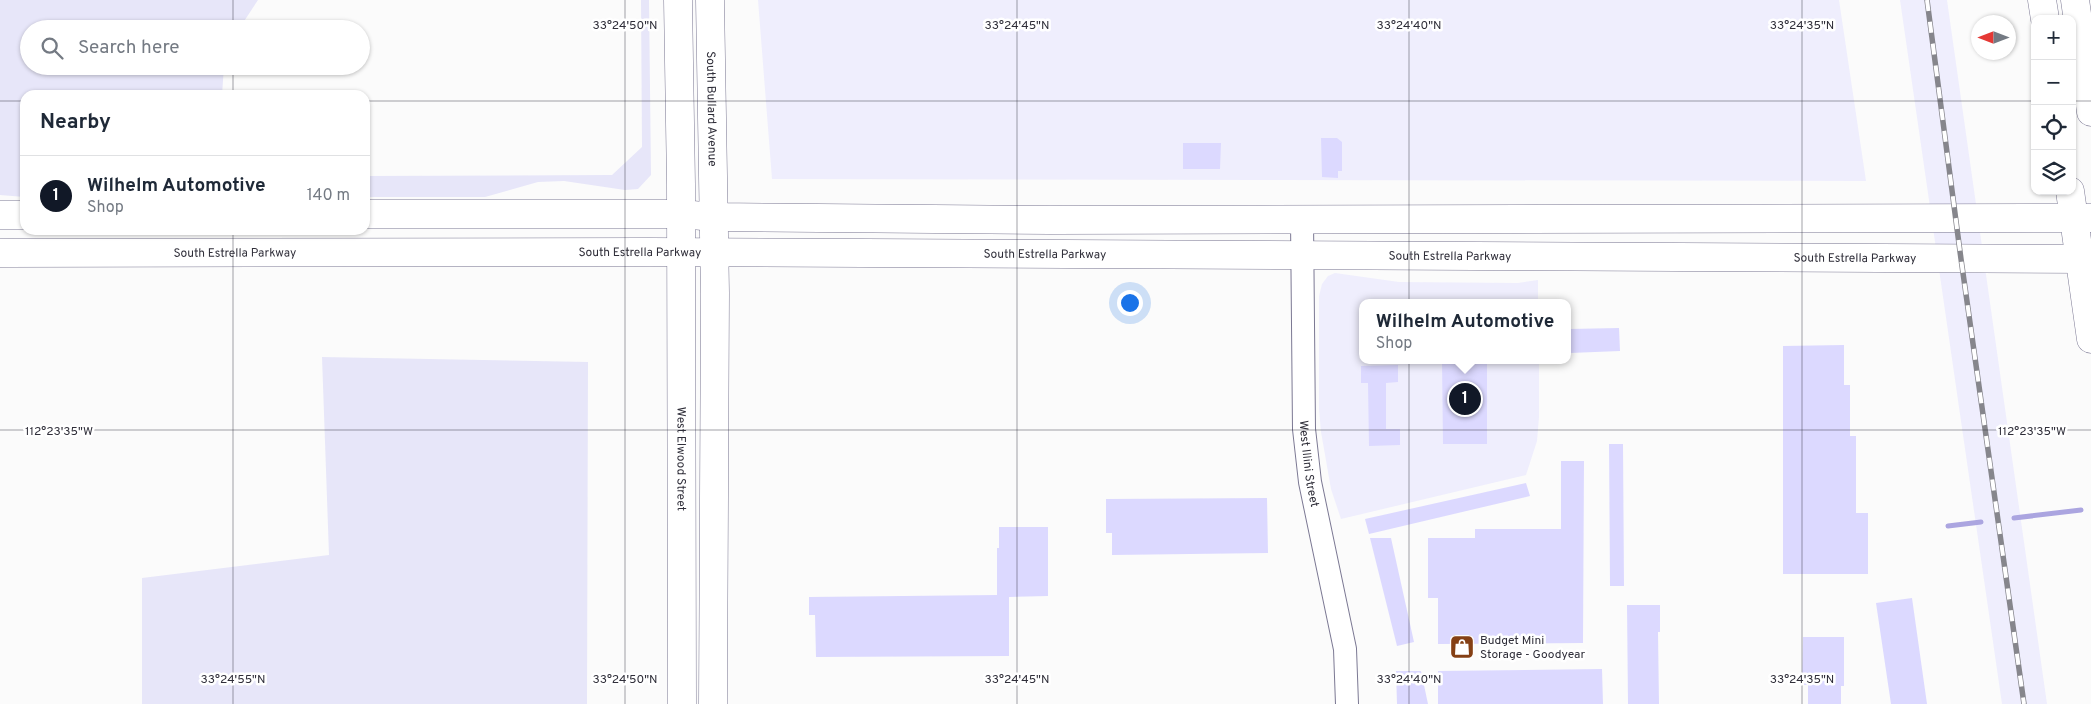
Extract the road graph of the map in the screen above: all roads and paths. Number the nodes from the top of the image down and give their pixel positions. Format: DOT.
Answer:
graph roads {
  1 [pos="678,0"];
  2 [pos="710,0"];
  3 [pos="2042,0"];
  4 [pos="2075,0"];
  5 [pos="2044,15"];
  6 [pos="2091,112"];
  7 [pos="2072,195"];
  8 [pos="0,214"];
  9 [pos="20,214"];
  10 [pos="370,214"];
  11 [pos="681,214"];
  12 [pos="714,217"];
  13 [pos="2082,218"];
  14 [pos="1302,219"];
  15 [pos="0,253"];
  16 [pos="680,253"];
  17 [pos="714,253"];
  18 [pos="1303,254"];
  19 [pos="2085,259"];
  20 [pos="2091,339"];
  21 [pos="682,704"];
  22 [pos="713,704"];
  23 [pos="1347,704"];
  1 -- 11 [label="main road"];
  2 -- 12 [label="main road, South Bullard Avenue"];
  3 -- 5 [label="main road"];
  4 -- 6 [label="main road"];
  7 -- 13 [label="main road"];
  8 -- 9 [label="main road"];
  10 -- 11 [label="main road"];
  11 -- 12 [label="main road"];
  11 -- 16 [label="main road, West Elwood Street"];
  12 -- 14 [label="main road"];
  12 -- 17 [label="main road"];
  13 -- 14 [label="main road"];
  13 -- 19 [label="main road"];
  14 -- 18 [label="street, West Illini Street"];
  15 -- 16 [label="main road, South Estrella Parkway"];
  16 -- 17 [label="main road, South Estrella Parkway"];
  16 -- 21 [label="main road, West Elwood Street"];
  17 -- 18 [label="main road, South Estrella Parkway"];
  17 -- 22 [label="main road"];
  18 -- 19 [label="main road, South Estrella Parkway"];
  18 -- 23 [label="street, West Illini Street"];
  19 -- 20 [label="main road"];
}
